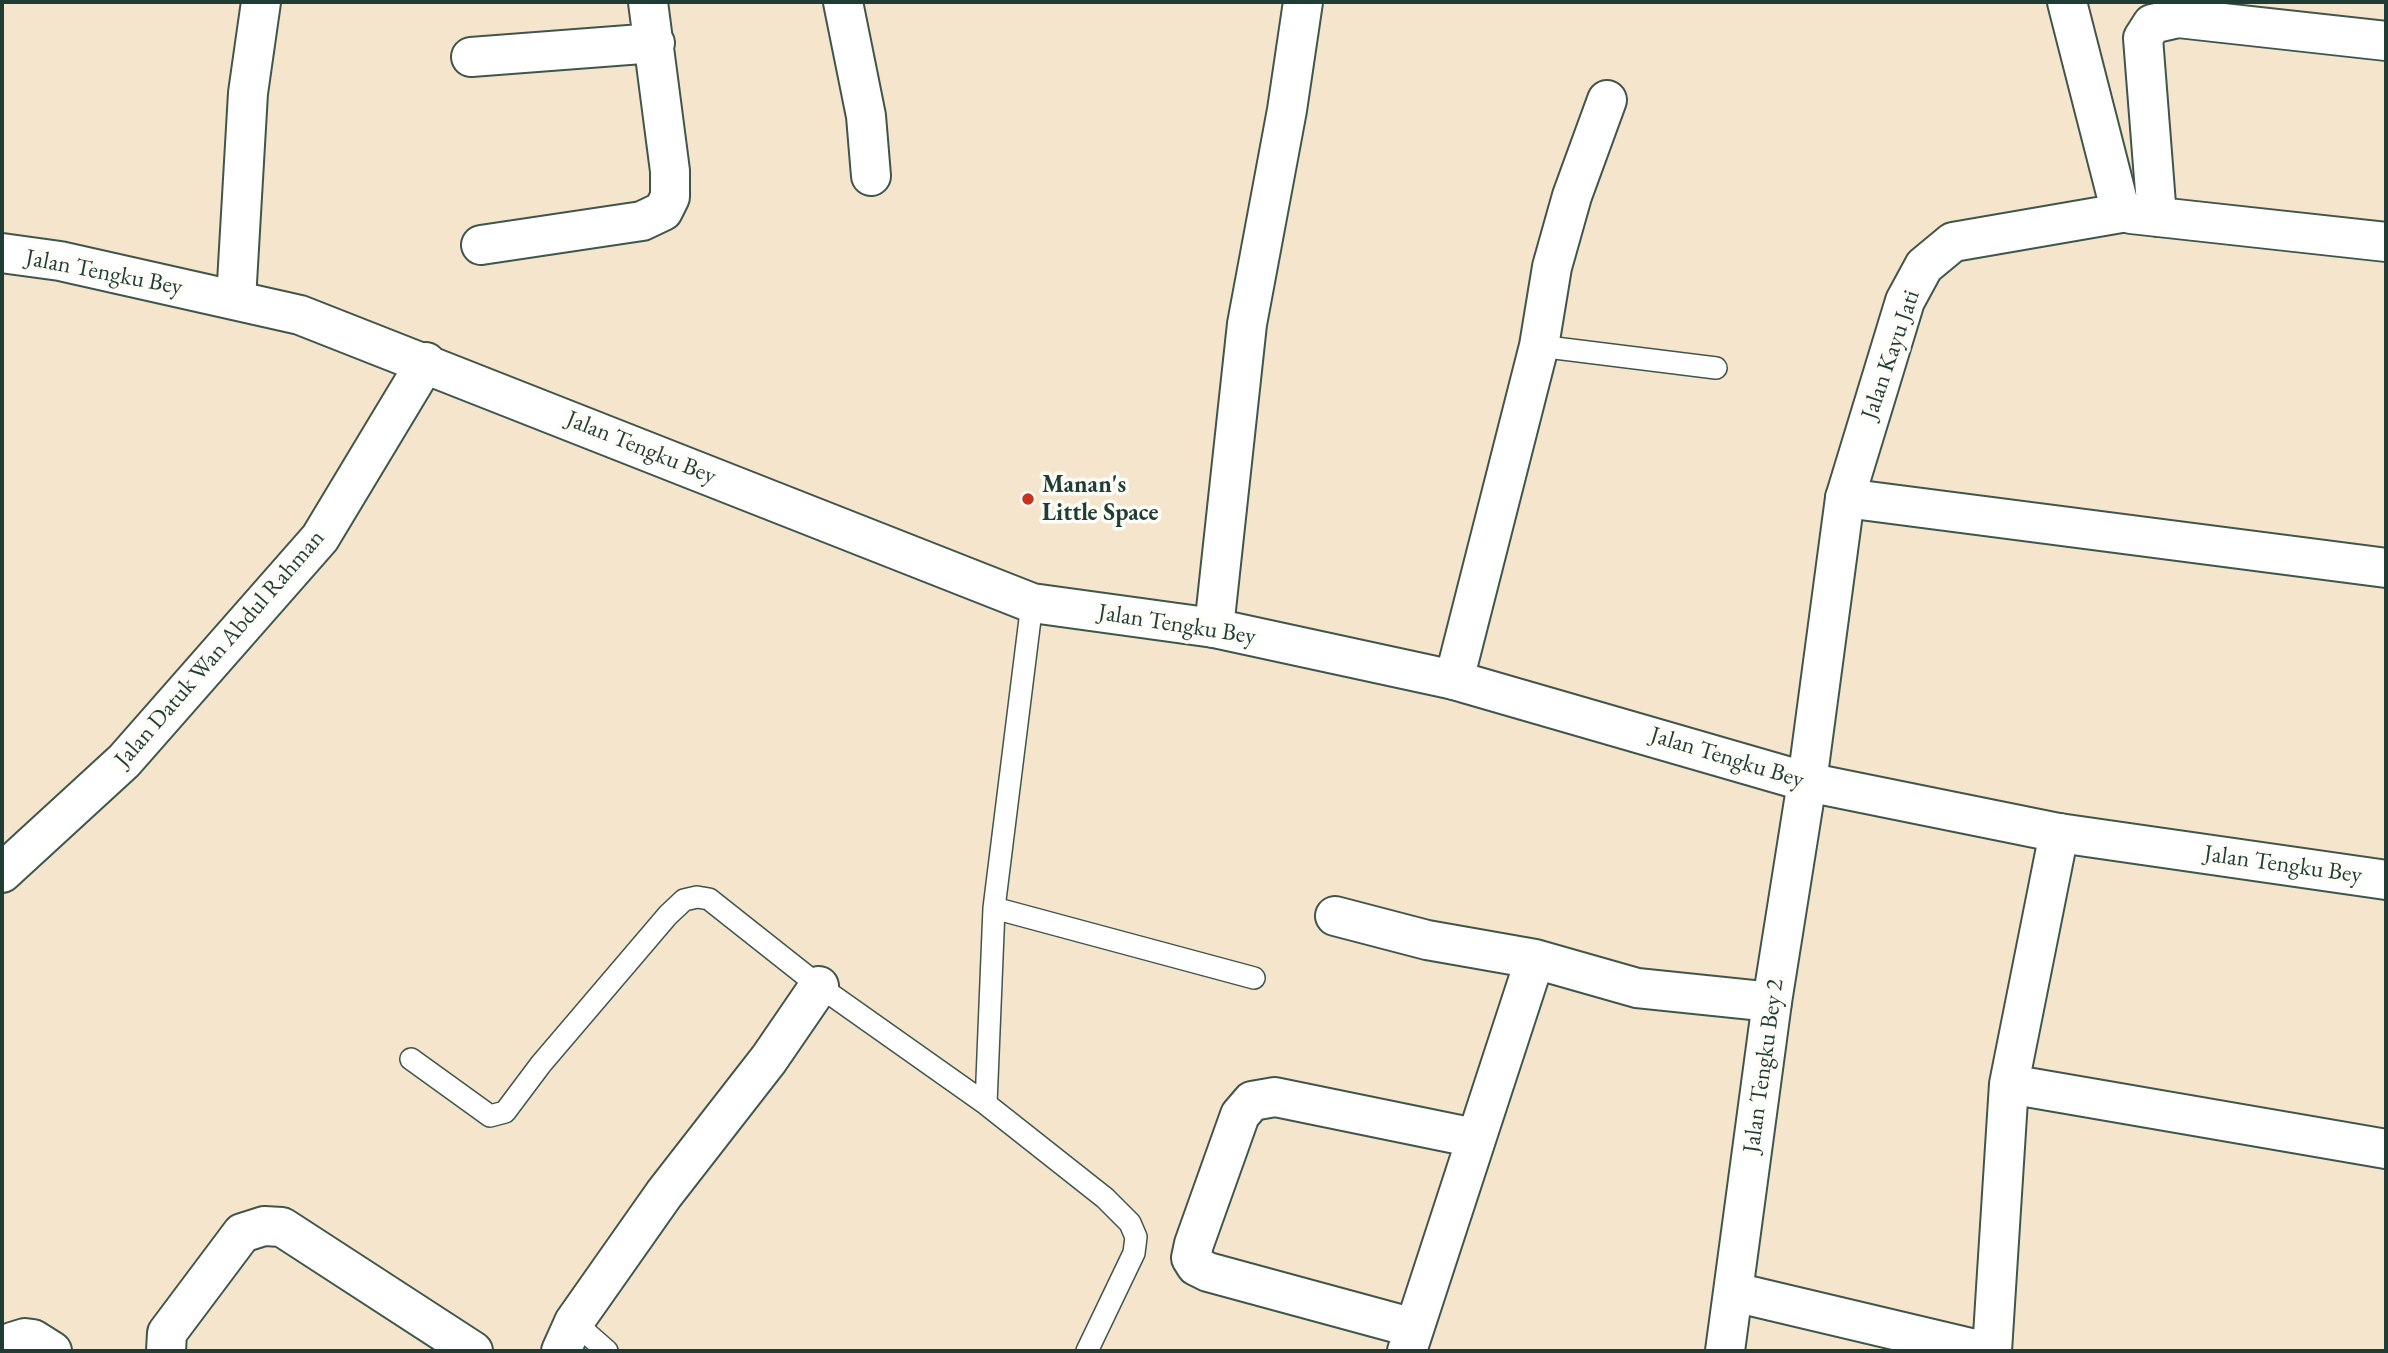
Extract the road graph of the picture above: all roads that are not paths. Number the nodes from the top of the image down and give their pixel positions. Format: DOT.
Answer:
graph roads {
  1 [pos="261,2"];
  2 [pos="648,2"];
  3 [pos="843,2"];
  4 [pos="1303,2"];
  5 [pos="2067,2"];
  6 [pos="2386,41"];
  7 [pos="655,43"];
  8 [pos="471,57"];
  9 [pos="1606,100"];
  10 [pos="871,176"];
  11 [pos="2139,215"];
  12 [pos="2386,242"];
  13 [pos="481,245"];
  14 [pos="2,253"];
  15 [pos="236,300"];
  16 [pos="1539,346"];
  17 [pos="426,362"];
  18 [pos="1716,368"];
  19 [pos="1845,498"];
  20 [pos="2386,568"];
  21 [pos="1032,604"];
  22 [pos="1214,628"];
  23 [pos="1454,680"];
  24 [pos="1807,782"];
  25 [pos="2059,833"];
  26 [pos="2,873"];
  27 [pos="2386,880"];
  28 [pos="993,908"];
  29 [pos="1335,916"];
  30 [pos="1535,959"];
  31 [pos="1254,978"];
  32 [pos="819,986"];
  33 [pos="1772,1002"];
  34 [pos="411,1059"];
  35 [pos="2009,1084"];
  36 [pos="986,1104"];
  37 [pos="1475,1138"];
  38 [pos="2386,1149"];
  39 [pos="1734,1292"];
  40 [pos="568,1337"];
  41 [pos="1410,1340"];
  42 [pos="5,1351"];
  43 [pos="52,1351"];
  44 [pos="166,1351"];
  45 [pos="473,1351"];
  46 [pos="607,1351"];
  47 [pos="1087,1351"];
  48 [pos="1725,1351"];
  49 [pos="1983,1351"];
  50 [pos="1992,1351"];
  1 -- 15 [label="street"];
  2 -- 7 [label="street"];
  3 -- 10 [label="street"];
  4 -- 22 [label="street"];
  5 -- 11 [label="street"];
  6 -- 11 [label="street"];
  7 -- 8 [label="street"];
  7 -- 13 [label="street"];
  9 -- 16 [label="street"];
  11 -- 12 [label="street, Jalan Kayu Jati"];
  11 -- 19 [label="street, Jalan Kayu Jati"];
  14 -- 15 [label="street, Jalan Tengku Bey"];
  15 -- 17 [label="street, Jalan Tengku Bey"];
  16 -- 18 [label="lane"];
  16 -- 23 [label="street"];
  17 -- 21 [label="street, Jalan Tengku Bey"];
  17 -- 26 [label="street, Jalan Datuk Wan Abdul Rahman"];
  19 -- 20 [label="street"];
  19 -- 24 [label="street, Jalan Kayu Jati"];
  21 -- 22 [label="street, Jalan Tengku Bey"];
  21 -- 28 [label="lane"];
  22 -- 23 [label="street, Jalan Tengku Bey"];
  23 -- 24 [label="street, Jalan Tengku Bey"];
  24 -- 25 [label="street, Jalan Tengku Bey"];
  24 -- 33 [label="street, Jalan Tengku Bey 2"];
  25 -- 27 [label="street, Jalan Tengku Bey"];
  25 -- 35 [label="street"];
  28 -- 31 [label="lane"];
  28 -- 36 [label="lane"];
  29 -- 30 [label="street"];
  30 -- 33 [label="street"];
  30 -- 37 [label="street"];
  32 -- 34 [label="lane"];
  32 -- 36 [label="lane"];
  32 -- 40 [label="street"];
  33 -- 39 [label="street, Jalan Tengku Bey 2"];
  35 -- 38 [label="street"];
  35 -- 50 [label="street"];
  36 -- 47 [label="lane"];
  37 -- 41 [label="street"];
  37 -- 41 [label="street"];
  39 -- 48 [label="street, Jalan Tengku Bey 2"];
  39 -- 49 [label="street"];
  40 -- 46 [label="lane"];
  42 -- 43 [label="street"];
  44 -- 45 [label="street"];
}
